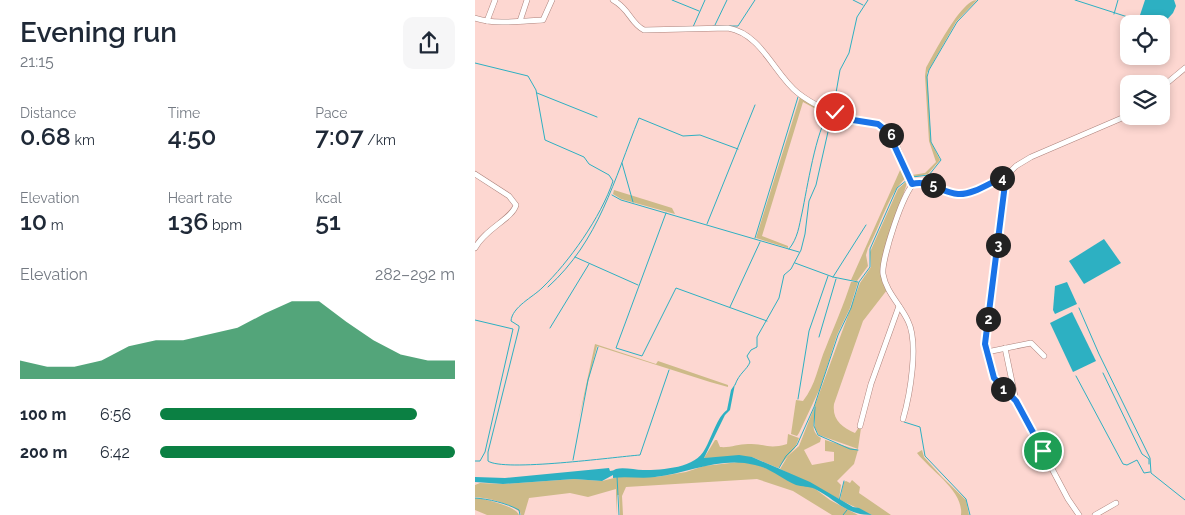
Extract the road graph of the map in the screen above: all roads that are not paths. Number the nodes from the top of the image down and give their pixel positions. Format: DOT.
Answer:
graph roads {
  1 [pos="495,0"];
  2 [pos="527,0"];
  3 [pos="552,0"];
  4 [pos="613,0"];
  5 [pos="475,18"];
  6 [pos="487,21"];
  7 [pos="520,22"];
  8 [pos="1185,68"];
  9 [pos="1170,80"];
  10 [pos="1120,119"];
  11 [pos="475,174"];
  12 [pos="1006,176"];
  13 [pos="912,184"];
  14 [pos="475,248"];
  15 [pos="899,306"];
  16 [pos="1005,348"];
  17 [pos="987,352"];
  18 [pos="1044,356"];
  19 [pos="1016,401"];
  20 [pos="903,419"];
  21 [pos="860,426"];
  22 [pos="1116,502"];
  23 [pos="1079,515"];
  24 [pos="1095,515"];
  1 -- 6 [label="street"];
  2 -- 7 [label="street"];
  3 -- 7 [label="street"];
  4 -- 13 [label="street"];
  5 -- 6 [label="street"];
  6 -- 7 [label="street"];
  8 -- 9 [label="street"];
  10 -- 12 [label="street"];
  11 -- 14 [label="street"];
  12 -- 13 [label="street"];
  12 -- 17 [label="street"];
  13 -- 15 [label="street"];
  15 -- 20 [label="street"];
  15 -- 21 [label="street"];
  16 -- 17 [label="street"];
  16 -- 18 [label="street"];
  16 -- 19 [label="street"];
  17 -- 19 [label="street"];
  19 -- 23 [label="street"];
  22 -- 24 [label="street"];
}
